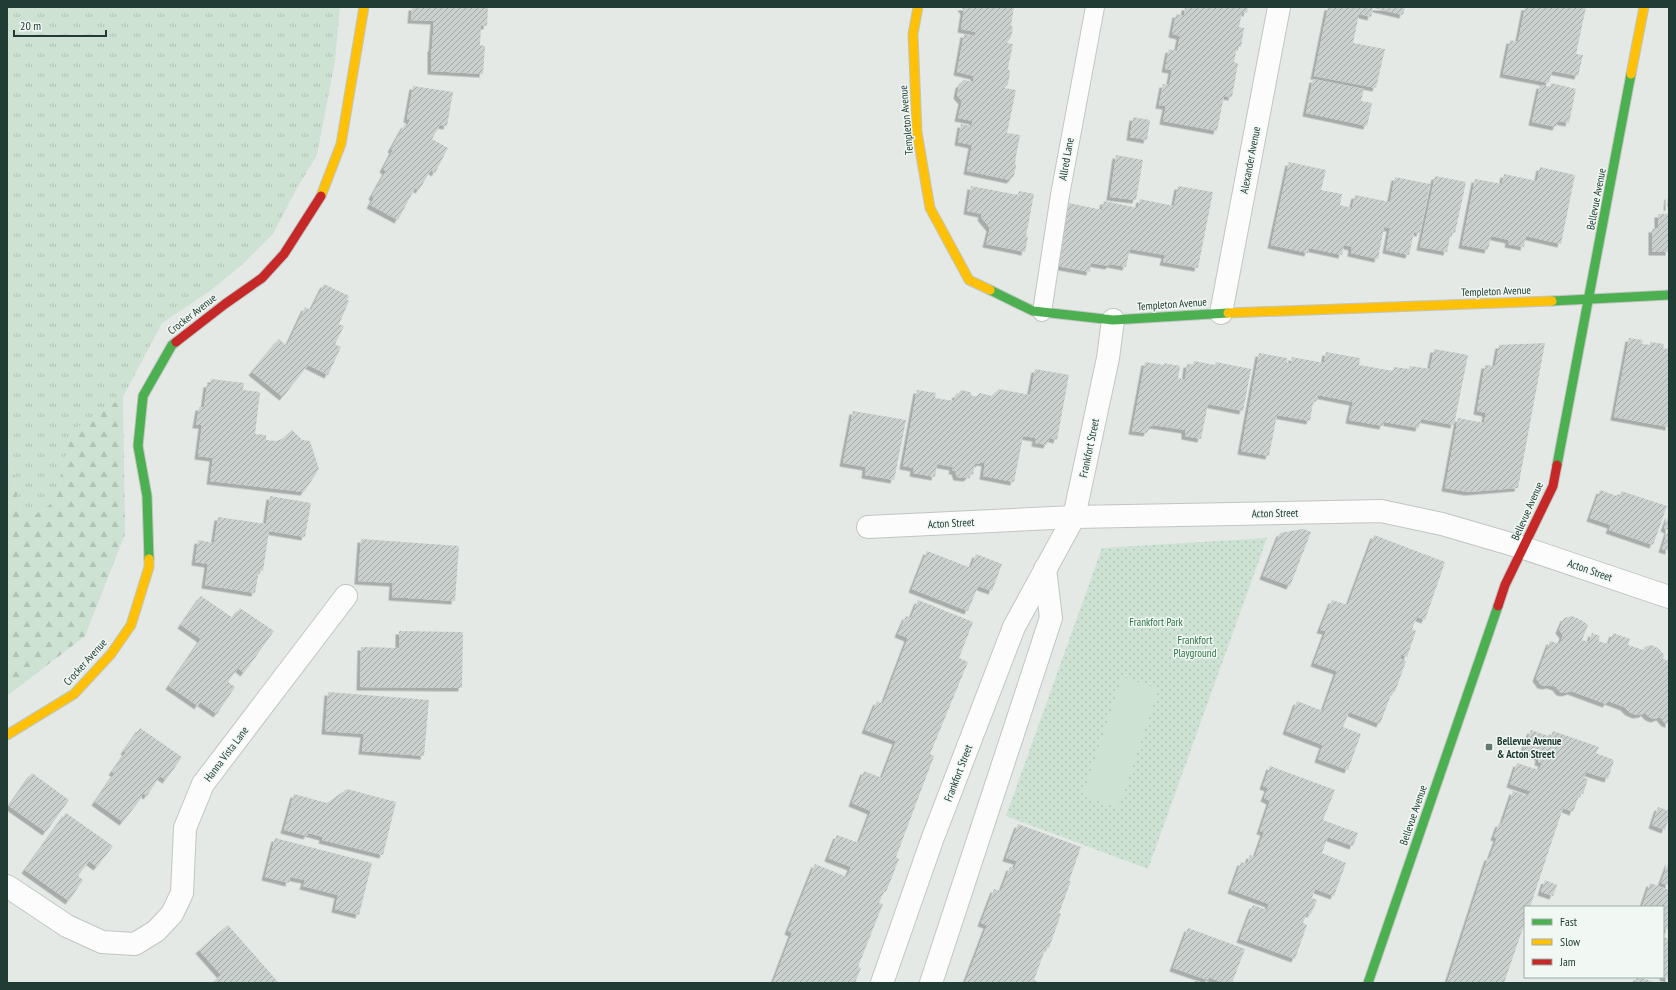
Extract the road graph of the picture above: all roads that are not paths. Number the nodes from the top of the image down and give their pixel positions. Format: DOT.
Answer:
graph roads {
  1 [pos="364,7"];
  2 [pos="918,7"];
  3 [pos="1094,7"];
  4 [pos="1279,7"];
  5 [pos="1644,7"];
  6 [pos="1669,295"];
  7 [pos="1589,300"];
  8 [pos="1042,312"];
  9 [pos="1222,313"];
  10 [pos="1113,320"];
  11 [pos="1074,517"];
  12 [pos="868,526"];
  13 [pos="1524,548"];
  14 [pos="1045,569"];
  15 [pos="346,596"];
  16 [pos="1669,597"];
  17 [pos="7,735"];
  18 [pos="7,886"];
  19 [pos="882,983"];
  20 [pos="931,983"];
  21 [pos="1368,983"];
  1 -- 17 [label="street, Crocker Avenue"];
  2 -- 8 [label="street, Templeton Avenue"];
  3 -- 8 [label="lane, Allred Lane"];
  4 -- 9 [label="street, Alexander Avenue"];
  5 -- 7 [label="street, Bellevue Avenue"];
  6 -- 7 [label="street, Templeton Avenue"];
  7 -- 9 [label="street, Templeton Avenue"];
  7 -- 13 [label="street, Bellevue Avenue"];
  8 -- 10 [label="street, Templeton Avenue"];
  9 -- 10 [label="street, Templeton Avenue"];
  10 -- 11 [label="street, Frankfort Street"];
  11 -- 12 [label="street, Acton Street"];
  11 -- 13 [label="street, Acton Street"];
  11 -- 14 [label="street, Frankfort Street"];
  13 -- 16 [label="street, Acton Street"];
  13 -- 21 [label="street, Bellevue Avenue"];
  14 -- 19 [label="street, Frankfort Street"];
  14 -- 20 [label="street"];
  15 -- 18 [label="street, Hanna Vista Lane"];
}
